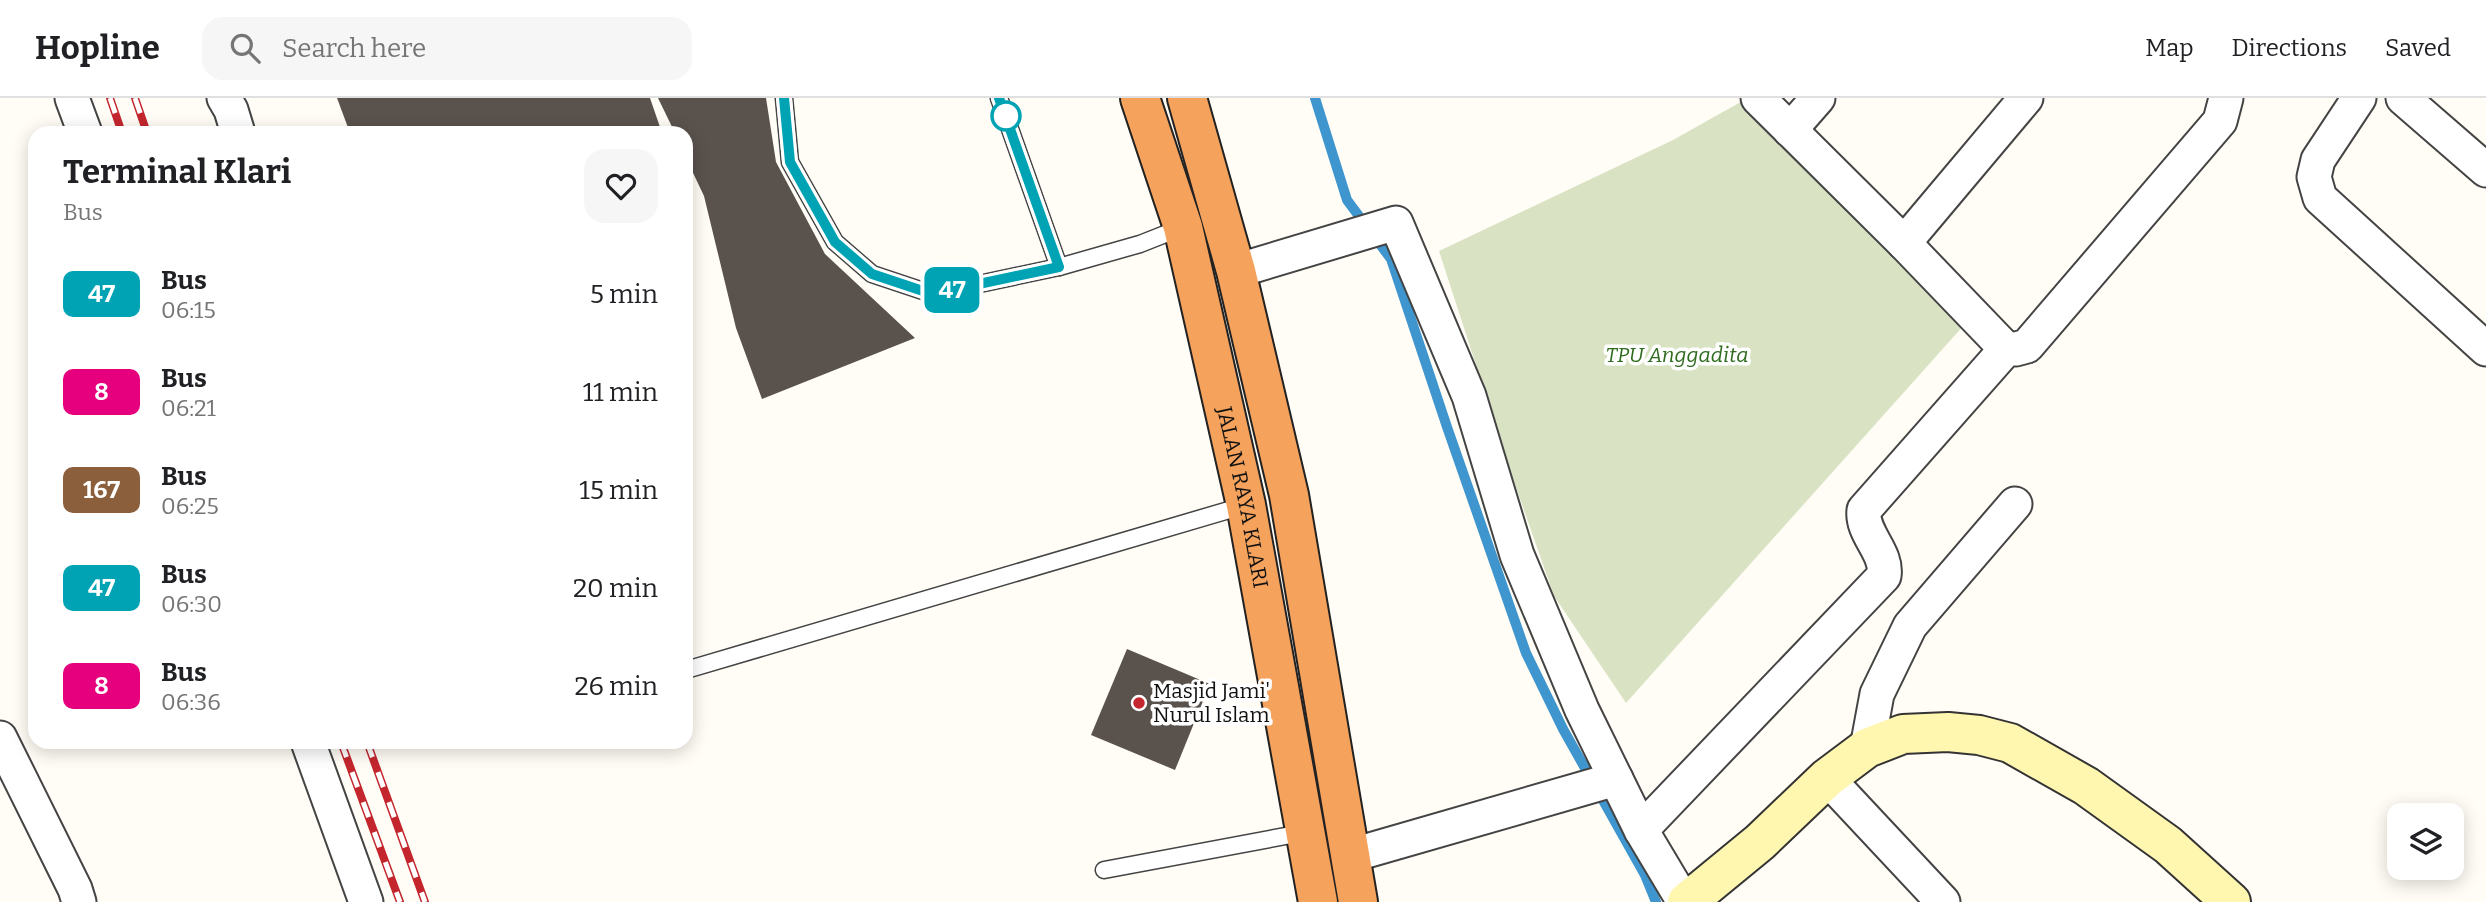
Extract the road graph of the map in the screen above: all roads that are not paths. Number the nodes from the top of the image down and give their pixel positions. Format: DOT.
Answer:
graph roads {
  1 [pos="72,98"];
  2 [pos="223,98"];
  3 [pos="784,98"];
  4 [pos="999,98"];
  5 [pos="1140,98"];
  6 [pos="1187,98"];
  7 [pos="1758,98"];
  8 [pos="1818,98"];
  9 [pos="2026,98"];
  10 [pos="2226,98"];
  11 [pos="2359,98"];
  12 [pos="2403,98"];
  13 [pos="82,126"];
  14 [pos="236,126"];
  15 [pos="1790,130"];
  16 [pos="2486,170"];
  17 [pos="1219,211"];
  18 [pos="1183,227"];
  19 [pos="1904,243"];
  20 [pos="1059,267"];
  21 [pos="1236,271"];
  22 [pos="2006,349"];
  23 [pos="2486,349"];
  24 [pos="2015,504"];
  25 [pos="1246,505"];
  26 [pos="693,668"];
  27 [pos="0,738"];
  28 [pos="1867,748"];
  29 [pos="311,749"];
  30 [pos="1827,778"];
  31 [pos="1603,782"];
  32 [pos="1641,830"];
  33 [pos="1307,832"];
  34 [pos="1349,856"];
  35 [pos="1104,870"];
  36 [pos="79,902"];
  37 [pos="366,902"];
  38 [pos="1318,902"];
  39 [pos="1358,902"];
  40 [pos="1685,902"];
  41 [pos="1943,902"];
  42 [pos="2231,902"];
  1 -- 13 [label="street"];
  2 -- 14 [label="street"];
  3 -- 20 [label="lane"];
  4 -- 20 [label="lane"];
  5 -- 18 [label="highway, JALAN RAYA KLARI"];
  6 -- 17 [label="highway, JALAN RAYA KLARI"];
  7 -- 15 [label="street"];
  8 -- 15 [label="street"];
  9 -- 19 [label="street"];
  10 -- 22 [label="street"];
  11 -- 23 [label="street"];
  12 -- 16 [label="street"];
  15 -- 19 [label="street"];
  17 -- 18 [label="highway"];
  17 -- 21 [label="highway, JALAN RAYA KLARI"];
  18 -- 20 [label="lane"];
  18 -- 25 [label="highway, JALAN RAYA KLARI"];
  19 -- 22 [label="street"];
  21 -- 31 [label="street"];
  21 -- 34 [label="highway, JALAN RAYA KLARI"];
  22 -- 32 [label="street"];
  24 -- 28 [label="street"];
  25 -- 26 [label="lane"];
  25 -- 33 [label="highway, JALAN RAYA KLARI"];
  27 -- 36 [label="street"];
  28 -- 30 [label="street"];
  28 -- 42 [label="street"];
  29 -- 37 [label="street"];
  30 -- 40 [label="street"];
  30 -- 41 [label="street"];
  31 -- 32 [label="street"];
  31 -- 34 [label="street"];
  32 -- 40 [label="street"];
  33 -- 35 [label="lane"];
  33 -- 38 [label="highway, JALAN RAYA KLARI"];
  34 -- 39 [label="highway, JALAN RAYA KLARI"];
}
